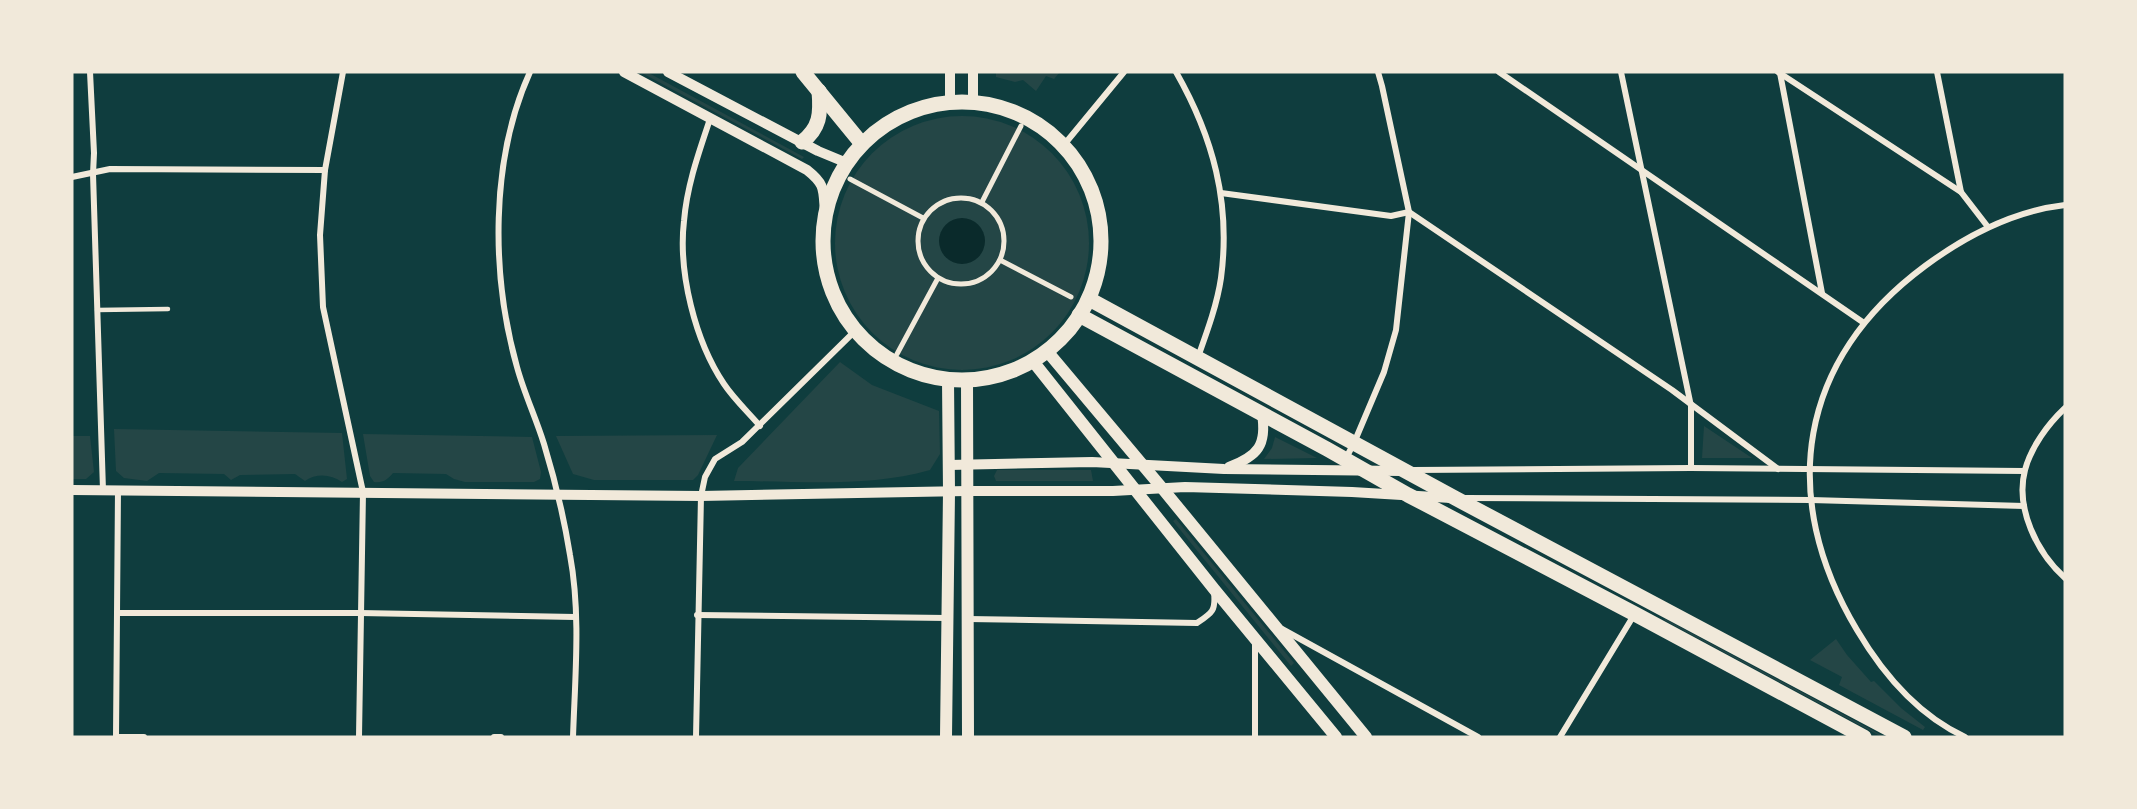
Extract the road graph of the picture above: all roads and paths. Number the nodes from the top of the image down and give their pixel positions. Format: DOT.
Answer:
graph roads {
  1 [pos="90,72"];
  2 [pos="343,72"];
  3 [pos="530,72"];
  4 [pos="624,72"];
  5 [pos="668,72"];
  6 [pos="803,72"];
  7 [pos="950,72"];
  8 [pos="973,72"];
  9 [pos="1124,72"];
  10 [pos="1176,72"];
  11 [pos="1378,72"];
  12 [pos="1499,72"];
  13 [pos="1621,72"];
  14 [pos="1937,72"];
  15 [pos="1779,73"];
  16 [pos="819,92"];
  17 [pos="950,101"];
  18 [pos="973,102"];
  19 [pos="710,119"];
  20 [pos="1021,126"];
  21 [pos="802,142"];
  22 [pos="862,144"];
  23 [pos="1063,146"];
  24 [pos="847,163"];
  25 [pos="325,170"];
  26 [pos="1641,170"];
  27 [pos="93,174"];
  28 [pos="72,177"];
  29 [pos="850,179"];
  30 [pos="1961,192"];
  31 [pos="1221,193"];
  32 [pos="982,202"];
  33 [pos="2065,205"];
  34 [pos="1409,212"];
  35 [pos="825,213"];
  36 [pos="923,218"];
  37 [pos="1988,227"];
  38 [pos="1000,260"];
  39 [pos="938,278"];
  40 [pos="1822,293"];
  41 [pos="1071,297"];
  42 [pos="1089,299"];
  43 [pos="168,309"];
  44 [pos="97,310"];
  45 [pos="1079,315"];
  46 [pos="1864,323"];
  47 [pos="855,332"];
  48 [pos="1047,351"];
  49 [pos="897,354"];
  50 [pos="1197,358"];
  51 [pos="1032,360"];
  52 [pos="948,380"];
  53 [pos="967,380"];
  54 [pos="1692,406"];
  55 [pos="2065,408"];
  56 [pos="1262,414"];
  57 [pos="760,426"];
  58 [pos="1354,443"];
  59 [pos="1345,458"];
  60 [pos="1113,463"];
  61 [pos="949,465"];
  62 [pos="967,465"];
  63 [pos="1143,465"];
  64 [pos="1691,468"];
  65 [pos="1809,468"];
  66 [pos="1224,469"];
  67 [pos="1778,469"];
  68 [pos="1368,471"];
  69 [pos="1405,471"];
  70 [pos="2024,471"];
  71 [pos="1162,488"];
  72 [pos="1133,489"];
  73 [pos="72,490"];
  74 [pos="103,490"];
  75 [pos="118,490"];
  76 [pos="967,491"];
  77 [pos="363,492"];
  78 [pos="949,492"];
  79 [pos="557,495"];
  80 [pos="1408,495"];
  81 [pos="701,496"];
  82 [pos="1455,498"];
  83 [pos="1810,500"];
  84 [pos="2024,506"];
  85 [pos="2065,578"];
  86 [pos="1214,589"];
  87 [pos="117,613"];
  88 [pos="360,613"];
  89 [pos="1635,614"];
  90 [pos="697,615"];
  91 [pos="575,617"];
  92 [pos="947,618"];
  93 [pos="968,619"];
  94 [pos="1273,624"];
  95 [pos="1255,638"];
  96 [pos="1950,730"];
  97 [pos="116,737"];
  98 [pos="144,737"];
  99 [pos="359,737"];
  100 [pos="495,737"];
  101 [pos="501,737"];
  102 [pos="573,737"];
  103 [pos="696,737"];
  104 [pos="946,737"];
  105 [pos="968,737"];
  106 [pos="1255,737"];
  107 [pos="1336,737"];
  108 [pos="1366,737"];
  109 [pos="1478,737"];
  110 [pos="1560,737"];
  111 [pos="1864,737"];
  112 [pos="1904,737"];
  113 [pos="1946,737"];
  114 [pos="1965,737"];
  1 -- 27 [label="street"];
  2 -- 25 [label="street"];
  3 -- 79 [label="street"];
  4 -- 19 [label="street"];
  5 -- 21 [label="street"];
  6 -- 16 [label="main road"];
  7 -- 17 [label="street"];
  8 -- 18 [label="street"];
  9 -- 23 [label="street"];
  10 -- 31 [label="street"];
  11 -- 34 [label="street"];
  12 -- 26 [label="street"];
  13 -- 26 [label="street"];
  14 -- 30 [label="street"];
  15 -- 30 [label="street"];
  15 -- 40 [label="street"];
  16 -- 21 [label="main road"];
  16 -- 22 [label="main road"];
  17 -- 18 [label="main road"];
  17 -- 22 [label="main road"];
  18 -- 23 [label="main road"];
  19 -- 35 [label="street"];
  19 -- 57 [label="street"];
  20 -- 32 [label="street"];
  21 -- 24 [label="street"];
  22 -- 24 [label="main road"];
  23 -- 42 [label="main road"];
  24 -- 35 [label="main road"];
  25 -- 27 [label="street"];
  25 -- 77 [label="street"];
  26 -- 40 [label="street"];
  26 -- 54 [label="street"];
  27 -- 28 [label="street"];
  27 -- 44 [label="street"];
  29 -- 36 [label="street"];
  30 -- 37 [label="street"];
  31 -- 34 [label="street"];
  31 -- 50 [label="street"];
  32 -- 36 [label="street"];
  32 -- 38 [label="street"];
  33 -- 37 [label="street"];
  34 -- 54 [label="street"];
  34 -- 58 [label="street"];
  35 -- 47 [label="main road"];
  36 -- 39 [label="street"];
  37 -- 46 [label="street"];
  38 -- 39 [label="street"];
  38 -- 41 [label="street"];
  39 -- 49 [label="street"];
  40 -- 46 [label="street"];
  42 -- 45 [label="main road"];
  42 -- 50 [label="main road"];
  43 -- 44 [label="lane"];
  44 -- 74 [label="street"];
  45 -- 48 [label="main road"];
  45 -- 56 [label="main road"];
  46 -- 65 [label="street"];
  47 -- 52 [label="main road"];
  47 -- 57 [label="street"];
  48 -- 51 [label="main road"];
  48 -- 63 [label="main road"];
  50 -- 58 [label="main road"];
  51 -- 53 [label="main road"];
  51 -- 60 [label="main road"];
  52 -- 53 [label="main road"];
  52 -- 61 [label="main road"];
  53 -- 62 [label="main road"];
  54 -- 64 [label="street"];
  54 -- 67 [label="street"];
  55 -- 70 [label="street"];
  56 -- 59 [label="main road"];
  56 -- 66 [label="street"];
  57 -- 81 [label="street"];
  58 -- 59 [label="street"];
  58 -- 69 [label="main road"];
  59 -- 68 [label="main road"];
  60 -- 62 [label="street"];
  60 -- 63 [label="street"];
  60 -- 72 [label="main road"];
  61 -- 62 [label="street"];
  61 -- 78 [label="main road"];
  62 -- 76 [label="main road"];
  63 -- 66 [label="street"];
  63 -- 71 [label="main road"];
  64 -- 67 [label="street"];
  64 -- 69 [label="street"];
  65 -- 67 [label="street"];
  65 -- 70 [label="street"];
  65 -- 83 [label="street"];
  66 -- 68 [label="street"];
  68 -- 69 [label="street"];
  68 -- 80 [label="main road"];
  69 -- 82 [label="main road"];
  70 -- 84 [label="street"];
  71 -- 72 [label="street"];
  71 -- 80 [label="street"];
  71 -- 94 [label="main road"];
  72 -- 76 [label="street"];
  72 -- 86 [label="main road"];
  73 -- 74 [label="street"];
  74 -- 75 [label="street"];
  75 -- 77 [label="street"];
  75 -- 87 [label="street"];
  76 -- 78 [label="street"];
  76 -- 93 [label="main road"];
  77 -- 79 [label="street"];
  77 -- 88 [label="street"];
  78 -- 81 [label="street"];
  78 -- 92 [label="main road"];
  79 -- 81 [label="street"];
  79 -- 91 [label="street"];
  80 -- 82 [label="street"];
  80 -- 89 [label="main road"];
  81 -- 90 [label="street"];
  82 -- 83 [label="street"];
  82 -- 112 [label="main road"];
  83 -- 84 [label="street"];
  83 -- 96 [label="street"];
  84 -- 85 [label="street"];
  86 -- 93 [label="street"];
  86 -- 95 [label="main road"];
  87 -- 88 [label="street"];
  87 -- 97 [label="street"];
  88 -- 91 [label="street"];
  88 -- 99 [label="street"];
  89 -- 110 [label="street"];
  89 -- 111 [label="main road"];
  90 -- 92 [label="street"];
  90 -- 103 [label="street"];
  91 -- 102 [label="street"];
  92 -- 104 [label="main road"];
  93 -- 105 [label="main road"];
  94 -- 108 [label="main road"];
  94 -- 109 [label="street"];
  95 -- 106 [label="street"];
  95 -- 107 [label="main road"];
  96 -- 113 [label="street"];
  96 -- 114 [label="street"];
  97 -- 98 [label="street"];
  100 -- 101 [label="street"];
}
